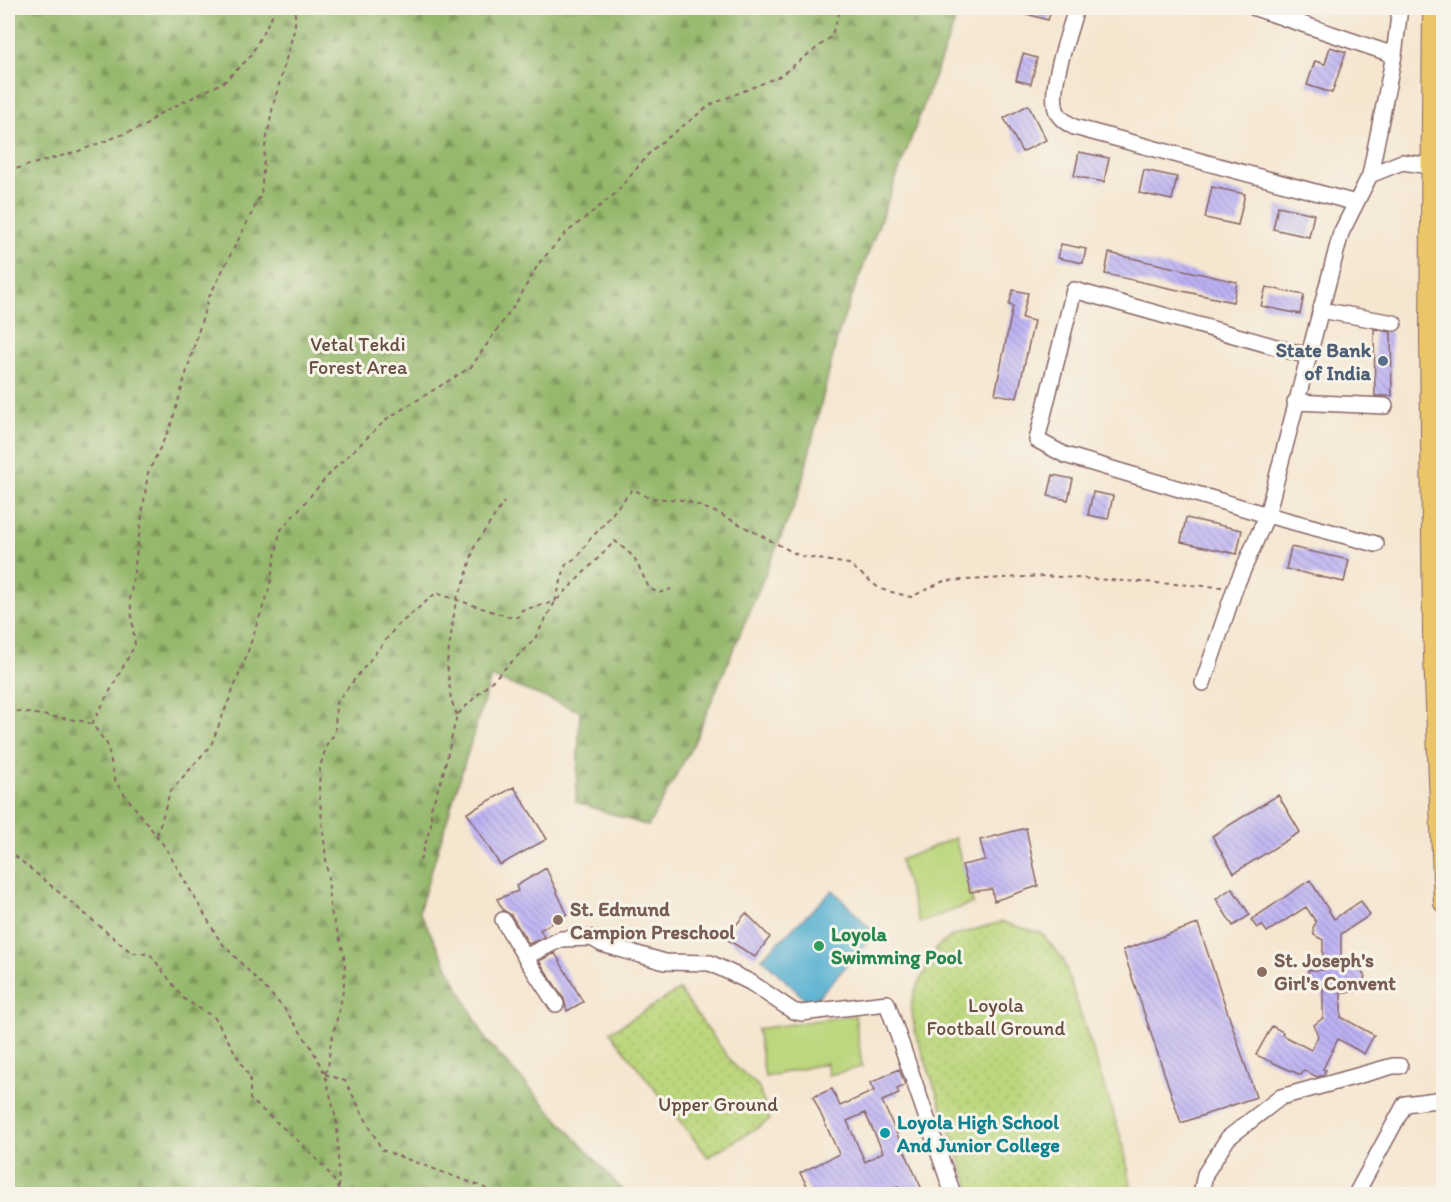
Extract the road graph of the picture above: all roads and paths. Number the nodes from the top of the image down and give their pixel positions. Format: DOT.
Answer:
graph roads {
  1 [pos="276,8"];
  2 [pos="295,8"];
  3 [pos="841,8"];
  4 [pos="1076,8"];
  5 [pos="1255,8"];
  6 [pos="1400,8"];
  7 [pos="1433,8"];
  8 [pos="1395,55"];
  9 [pos="1431,166"];
  10 [pos="8,171"];
  11 [pos="1370,175"];
  12 [pos="1356,203"];
  13 [pos="1320,310"];
  14 [pos="1394,323"];
  15 [pos="1308,356"];
  16 [pos="1295,402"];
  17 [pos="1385,406"];
  18 [pos="504,502"];
  19 [pos="1267,515"];
  20 [pos="1376,544"];
  21 [pos="1235,588"];
  22 [pos="671,589"];
  23 [pos="456,600"];
  24 [pos="555,602"];
  25 [pos="1438,630"];
  26 [pos="1439,678"];
  27 [pos="1203,682"];
  28 [pos="8,710"];
  29 [pos="457,715"];
  30 [pos="92,724"];
  31 [pos="157,835"];
  32 [pos="8,850"];
  33 [pos="420,861"];
  34 [pos="1443,903"];
  35 [pos="503,920"];
  36 [pos="525,957"];
  37 [pos="556,1005"];
  38 [pos="1400,1066"];
  39 [pos="325,1074"];
  40 [pos="1443,1099"];
  41 [pos="339,1188"];
  42 [pos="339,1194"];
  43 [pos="346,1194"];
  44 [pos="495,1194"];
  45 [pos="953,1194"];
  46 [pos="1201,1194"];
  47 [pos="1356,1194"];
  1 -- 10 [label="path"];
  2 -- 30 [label="path"];
  3 -- 31 [label="path"];
  4 -- 12 [label="lane"];
  5 -- 8 [label="lane"];
  6 -- 8 [label="lane"];
  7 -- 9 [label="main road"];
  8 -- 11 [label="lane"];
  9 -- 11 [label="lane"];
  9 -- 25 [label="main road"];
  11 -- 12 [label="lane"];
  12 -- 13 [label="lane"];
  13 -- 14 [label="lane"];
  13 -- 15 [label="lane"];
  15 -- 16 [label="lane"];
  15 -- 19 [label="lane"];
  16 -- 17 [label="lane"];
  16 -- 19 [label="lane"];
  18 -- 23 [label="path"];
  19 -- 20 [label="lane"];
  19 -- 21 [label="lane"];
  21 -- 24 [label="path"];
  21 -- 27 [label="lane"];
  22 -- 24 [label="path"];
  23 -- 24 [label="path"];
  23 -- 29 [label="path"];
  23 -- 39 [label="path"];
  24 -- 29 [label="path"];
  25 -- 26 [label="main road"];
  26 -- 34 [label="main road"];
  28 -- 30 [label="path"];
  29 -- 33 [label="path"];
  30 -- 31 [label="path"];
  31 -- 39 [label="path"];
  32 -- 41 [label="path"];
  35 -- 36 [label="lane"];
  36 -- 37 [label="lane"];
  36 -- 45 [label="lane"];
  38 -- 46 [label="lane"];
  39 -- 41 [label="path"];
  39 -- 44 [label="path"];
  40 -- 47 [label="lane"];
  41 -- 42 [label="path"];
  41 -- 43 [label="path"];
}
